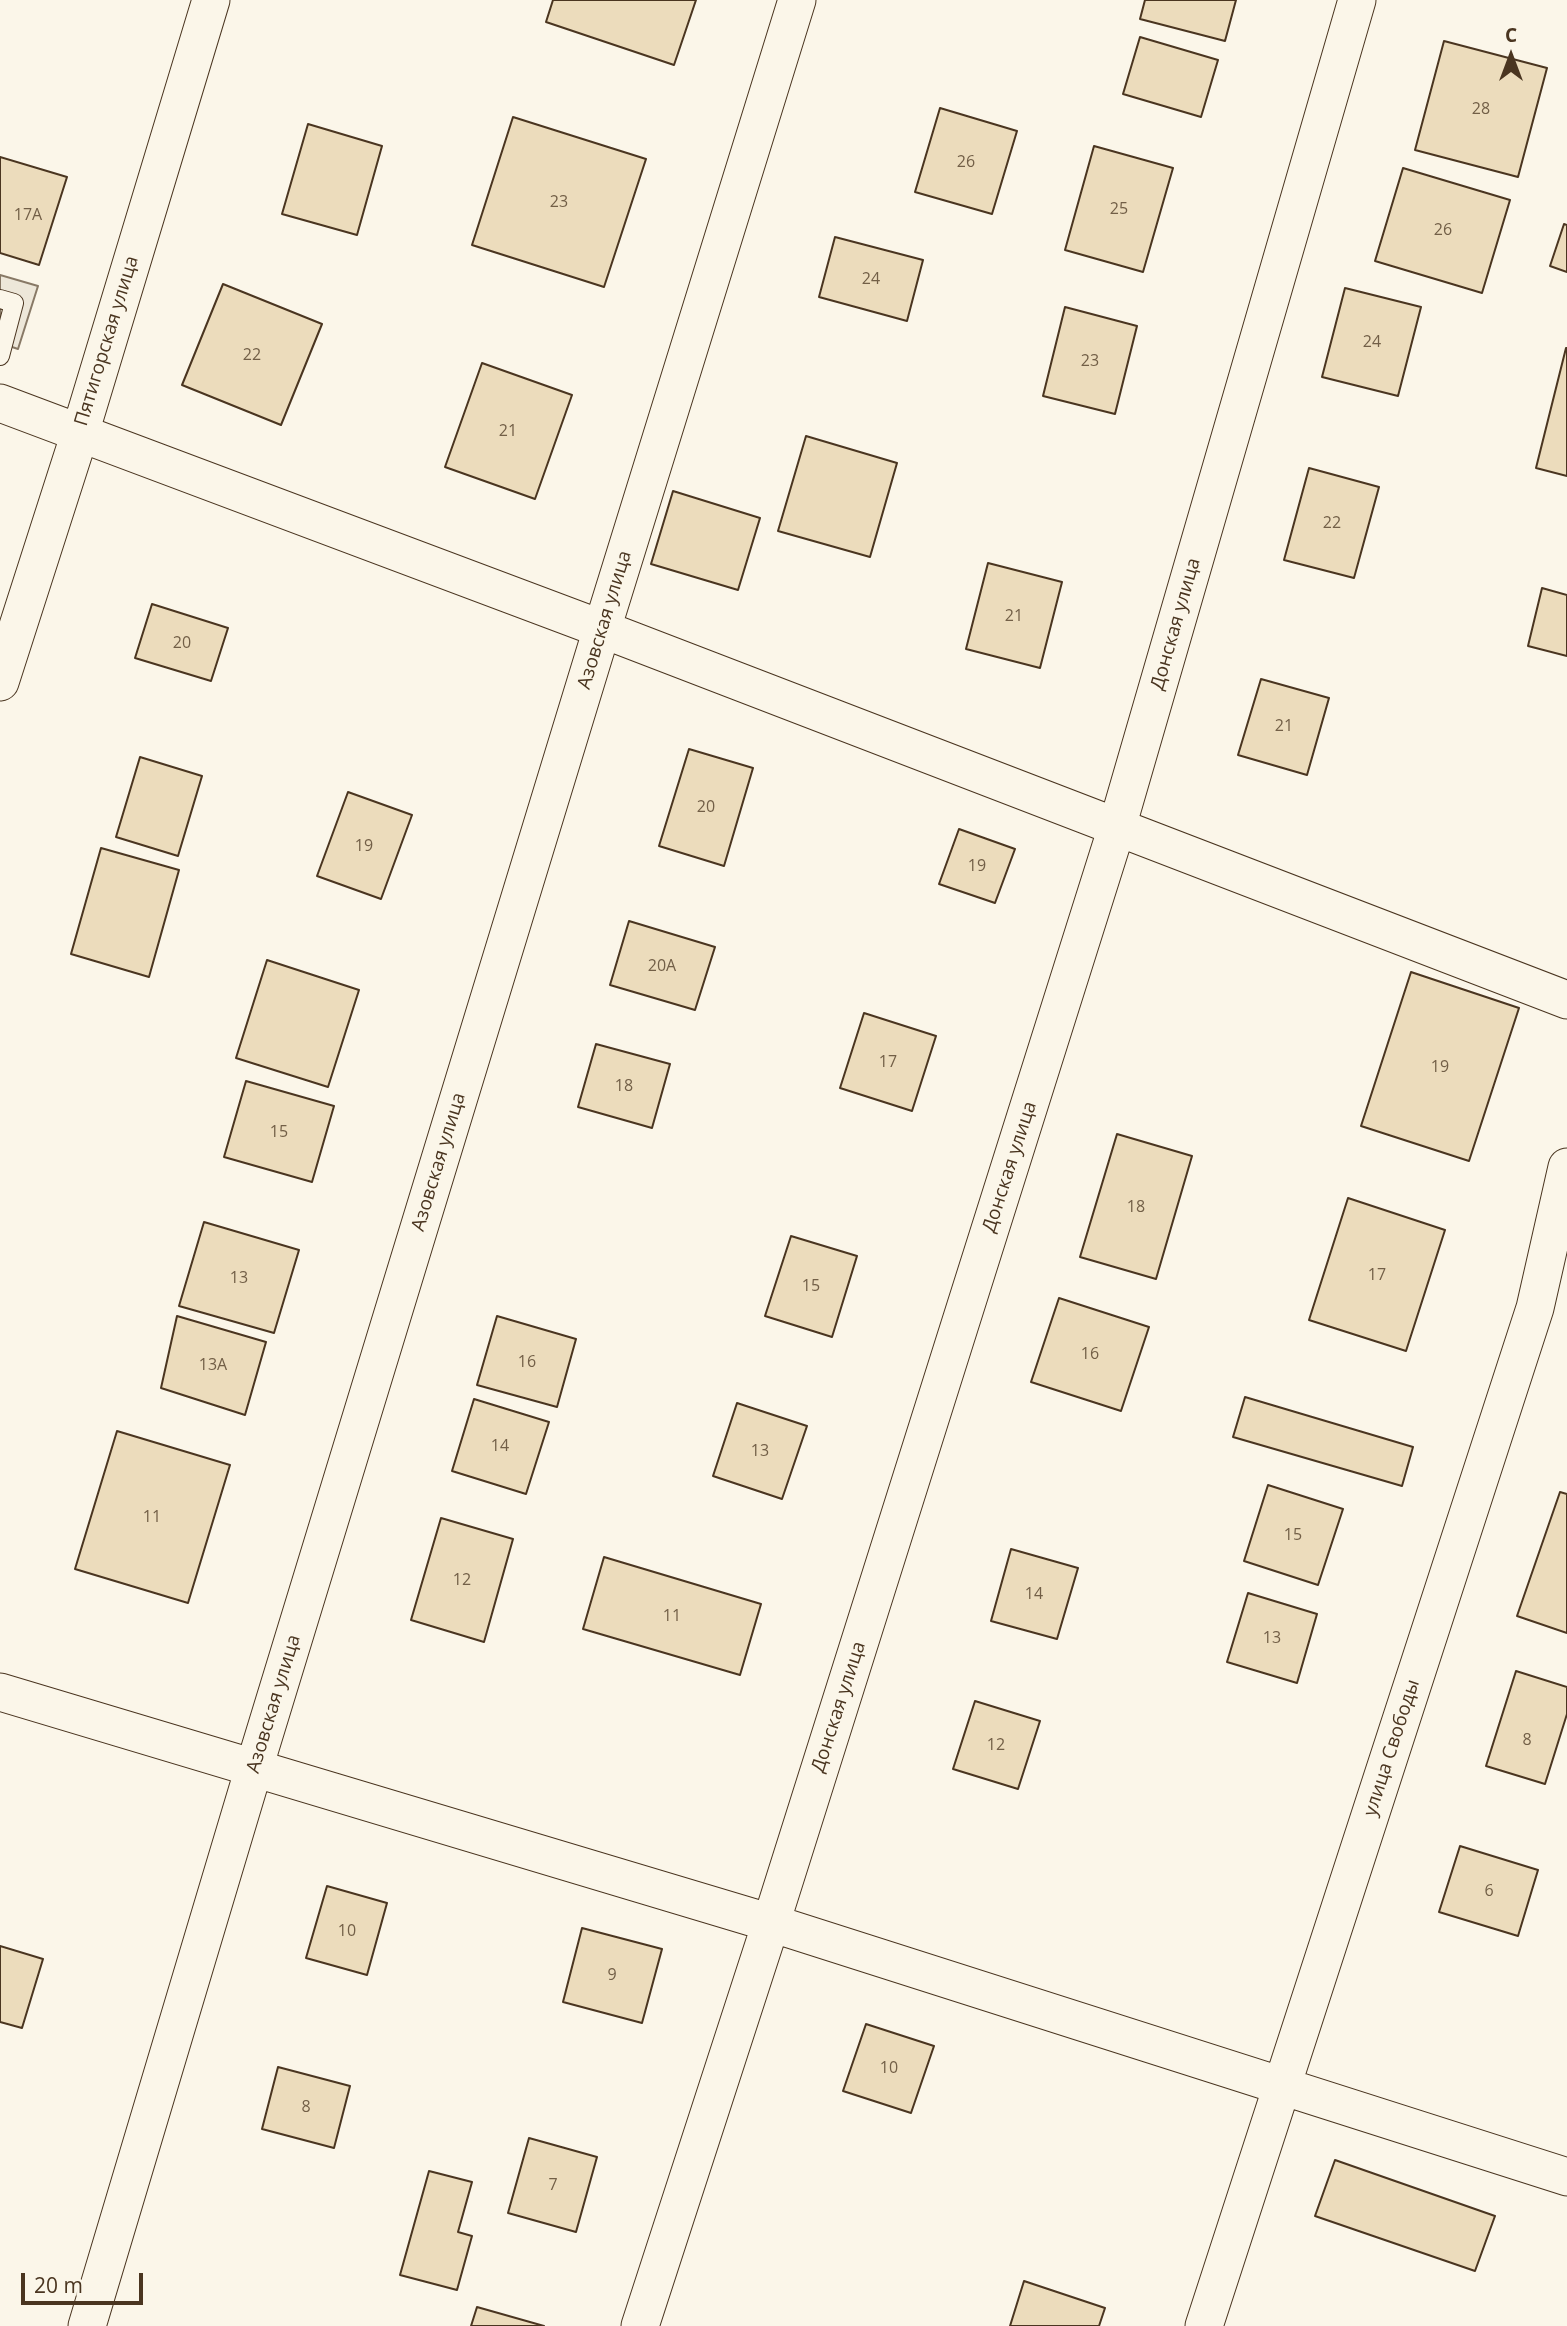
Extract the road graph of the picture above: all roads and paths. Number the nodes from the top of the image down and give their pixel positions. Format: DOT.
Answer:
graph roads {
  1 [pos="211,0"];
  2 [pos="797,0"];
  3 [pos="1357,0"];
  4 [pos="0,299"];
  5 [pos="0,356"];
  6 [pos="0,403"];
  7 [pos="80,433"];
  8 [pos="602,629"];
  9 [pos="0,682"];
  10 [pos="1117,827"];
  11 [pos="1567,1000"];
  12 [pos="1567,1167"];
  13 [pos="0,1692"];
  14 [pos="254,1768"];
  15 [pos="771,1923"];
  16 [pos="1282,2086"];
  17 [pos="1567,2177"];
  18 [pos="87,2326"];
  19 [pos="640,2326"];
  20 [pos="1204,2326"];
  1 -- 7 [label="street, Пятигорская улица"];
  2 -- 8 [label="street, Азовская улица"];
  3 -- 10 [label="street, Донская улица"];
  4 -- 5 [label="lane"];
  6 -- 7 [label="street"];
  7 -- 8 [label="street"];
  7 -- 9 [label="street, Пятигорская улица"];
  8 -- 10 [label="street"];
  8 -- 14 [label="street, Азовская улица"];
  10 -- 11 [label="street"];
  10 -- 15 [label="street, Донская улица"];
  12 -- 16 [label="street, улица Свободы"];
  13 -- 14 [label="street"];
  14 -- 15 [label="street"];
  14 -- 18 [label="street, Азовская улица"];
  15 -- 16 [label="street"];
  15 -- 19 [label="street, Донская улица"];
  16 -- 17 [label="street"];
  16 -- 20 [label="street, улица Свободы"];
}
